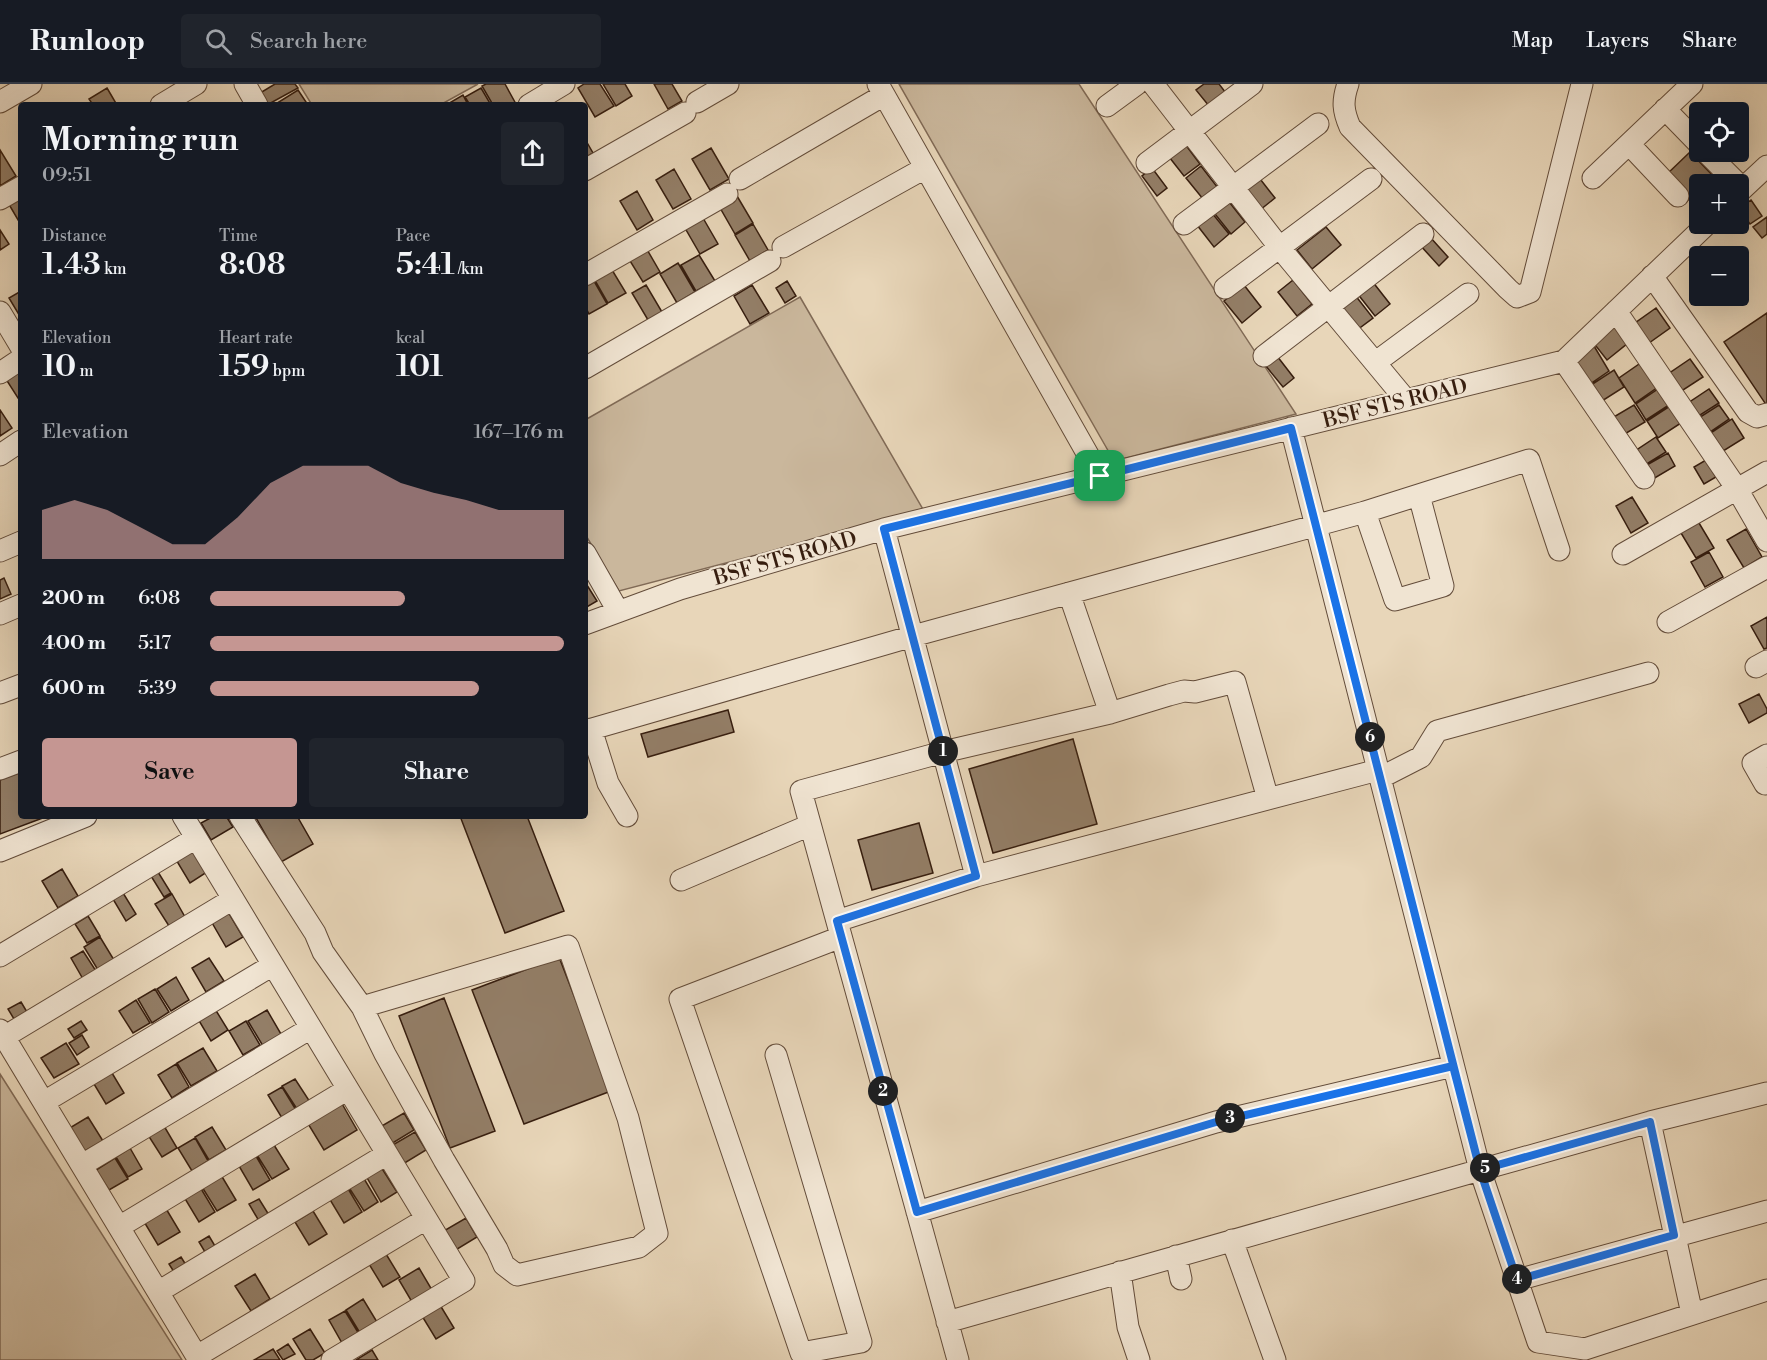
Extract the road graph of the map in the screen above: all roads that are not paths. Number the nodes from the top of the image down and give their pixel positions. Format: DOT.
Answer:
graph roads {
  1 [pos="31,84"];
  2 [pos="196,84"];
  3 [pos="245,84"];
  4 [pos="564,84"];
  5 [pos="728,84"];
  6 [pos="1137,84"];
  7 [pos="1153,84"];
  8 [pos="1251,84"];
  9 [pos="1348,84"];
  10 [pos="1582,84"];
  11 [pos="1692,84"];
  12 [pos="881,90"];
  13 [pos="0,102"];
  14 [pos="165,102"];
  15 [pos="255,102"];
  16 [pos="534,102"];
  17 [pos="1107,106"];
  18 [pos="1665,109"];
  19 [pos="1318,124"];
  20 [pos="1191,130"];
  21 [pos="1689,134"];
  22 [pos="1629,144"];
  23 [pos="1715,162"];
  24 [pos="1147,163"];
  25 [pos="588,168"];
  26 [pos="925,168"];
  27 [pos="1726,174"];
  28 [pos="1764,175"];
  29 [pos="1593,178"];
  30 [pos="1371,179"];
  31 [pos="1749,183"];
  32 [pos="1233,187"];
  33 [pos="18,189"];
  34 [pos="1678,196"];
  35 [pos="0,199"];
  36 [pos="1184,224"];
  37 [pos="1423,234"];
  38 [pos="1696,234"];
  39 [pos="1280,248"];
  40 [pos="588,273"];
  41 [pos="1652,276"];
  42 [pos="1225,288"];
  43 [pos="1468,294"];
  44 [pos="1329,307"];
  45 [pos="1616,310"];
  46 [pos="0,312"];
  47 [pos="18,342"];
  48 [pos="1264,356"];
  49 [pos="18,361"];
  50 [pos="1564,361"];
  51 [pos="1376,362"];
  52 [pos="588,366"];
  53 [pos="0,373"];
  54 [pos="1406,400"];
  55 [pos="1767,414"];
  56 [pos="1291,428"];
  57 [pos="18,443"];
  58 [pos="0,455"];
  59 [pos="1767,472"];
  60 [pos="1100,476"];
  61 [pos="1644,478"];
  62 [pos="1737,489"];
  63 [pos="1419,495"];
  64 [pos="1365,512"];
  65 [pos="1316,526"];
  66 [pos="884,529"];
  67 [pos="1767,541"];
  68 [pos="18,543"];
  69 [pos="1559,550"];
  70 [pos="0,551"];
  71 [pos="1623,554"];
  72 [pos="588,558"];
  73 [pos="1767,567"];
  74 [pos="1069,593"];
  75 [pos="18,606"];
  76 [pos="618,611"];
  77 [pos="0,614"];
  78 [pos="1668,622"];
  79 [pos="588,623"];
  80 [pos="913,636"];
  81 [pos="1648,673"];
  82 [pos="18,686"];
  83 [pos="0,693"];
  84 [pos="1110,713"];
  85 [pos="588,730"];
  86 [pos="943,752"];
  87 [pos="1767,755"];
  88 [pos="18,762"];
  89 [pos="0,769"];
  90 [pos="1379,774"];
  91 [pos="1765,784"];
  92 [pos="1268,799"];
  93 [pos="627,816"];
  94 [pos="79,819"];
  95 [pos="185,819"];
  96 [pos="242,819"];
  97 [pos="810,825"];
  98 [pos="196,838"];
  99 [pos="0,851"];
  100 [pos="976,876"];
  101 [pos="681,880"];
  102 [pos="233,899"];
  103 [pos="839,929"];
  104 [pos="0,956"];
  105 [pos="273,965"];
  106 [pos="362,1007"];
  107 [pos="311,1028"];
  108 [pos="2,1034"];
  109 [pos="776,1055"];
  110 [pos="1453,1066"];
  111 [pos="348,1089"];
  112 [pos="1767,1093"];
  113 [pos="44,1102"];
  114 [pos="1650,1122"];
  115 [pos="387,1154"];
  116 [pos="82,1165"];
  117 [pos="1480,1170"];
  118 [pos="1767,1211"];
  119 [pos="917,1212"];
  120 [pos="426,1219"];
  121 [pos="119,1227"];
  122 [pos="1674,1235"];
  123 [pos="1232,1240"];
  124 [pos="1176,1256"];
  125 [pos="1120,1272"];
  126 [pos="1181,1278"];
  127 [pos="1517,1280"];
  128 [pos="1767,1290"];
  129 [pos="158,1292"];
  130 [pos="1692,1314"];
  131 [pos="947,1322"];
  132 [pos="1541,1351"];
  133 [pos="198,1358"];
  134 [pos="332,1360"];
  135 [pos="958,1360"];
  136 [pos="1139,1360"];
  137 [pos="1275,1360"];
  1 -- 13 [label="street"];
  2 -- 14 [label="street"];
  3 -- 15 [label="street"];
  4 -- 16 [label="street"];
  5 -- 25 [label="street"];
  6 -- 17 [label="street"];
  7 -- 20 [label="street"];
  8 -- 20 [label="street"];
  9 -- 10 [label="street"];
  11 -- 18 [label="street"];
  12 -- 26 [label="street"];
  12 -- 40 [label="street"];
  18 -- 21 [label="street"];
  18 -- 22 [label="street"];
  19 -- 32 [label="street"];
  20 -- 24 [label="street"];
  20 -- 32 [label="street"];
  22 -- 29 [label="street"];
  22 -- 34 [label="street"];
  23 -- 27 [label="street"];
  26 -- 52 [label="street"];
  26 -- 60 [label="street"];
  28 -- 31 [label="street"];
  30 -- 39 [label="street"];
  32 -- 36 [label="street"];
  32 -- 39 [label="street"];
  33 -- 35 [label="street"];
  37 -- 44 [label="street"];
  38 -- 41 [label="street"];
  39 -- 42 [label="street"];
  39 -- 44 [label="street"];
  41 -- 45 [label="street"];
  41 -- 55 [label="street"];
  43 -- 51 [label="street"];
  44 -- 48 [label="street"];
  44 -- 51 [label="street"];
  45 -- 50 [label="street"];
  45 -- 62 [label="street"];
  46 -- 47 [label="street"];
  49 -- 53 [label="street"];
  50 -- 54 [label="street, BSF STS ROAD"];
  50 -- 61 [label="street"];
  51 -- 54 [label="street"];
  54 -- 56 [label="street, BSF STS ROAD"];
  56 -- 60 [label="street, BSF STS ROAD"];
  56 -- 65 [label="street"];
  57 -- 58 [label="street"];
  59 -- 62 [label="street"];
  60 -- 66 [label="street, BSF STS ROAD"];
  62 -- 67 [label="street"];
  62 -- 71 [label="street"];
  63 -- 64 [label="street"];
  63 -- 64 [label="street"];
  63 -- 69 [label="street"];
  64 -- 65 [label="street"];
  65 -- 74 [label="street"];
  65 -- 90 [label="street"];
  66 -- 76 [label="street, BSF STS ROAD"];
  66 -- 80 [label="street"];
  68 -- 70 [label="street"];
  72 -- 76 [label="street"];
  73 -- 78 [label="street"];
  74 -- 80 [label="street"];
  74 -- 84 [label="street"];
  75 -- 77 [label="street"];
  76 -- 79 [label="street, BSF STS ROAD"];
  80 -- 85 [label="street"];
  80 -- 86 [label="street"];
  81 -- 90 [label="street"];
  82 -- 83 [label="street"];
  84 -- 86 [label="street"];
  84 -- 92 [label="street"];
  85 -- 93 [label="street"];
  86 -- 97 [label="street"];
  86 -- 100 [label="street"];
  87 -- 91 [label="street"];
  88 -- 89 [label="street"];
  90 -- 92 [label="street"];
  90 -- 110 [label="street"];
  92 -- 100 [label="street"];
  94 -- 99 [label="street"];
  95 -- 98 [label="street"];
  96 -- 106 [label="street"];
  97 -- 101 [label="street"];
  97 -- 103 [label="street"];
  98 -- 102 [label="street"];
  98 -- 104 [label="street"];
  100 -- 103 [label="street"];
  102 -- 105 [label="street"];
  102 -- 108 [label="street"];
  103 -- 109 [label="street"];
  103 -- 119 [label="street"];
  105 -- 107 [label="street"];
  105 -- 113 [label="street"];
  106 -- 106 [label="street"];
  107 -- 111 [label="street"];
  107 -- 116 [label="street"];
  108 -- 113 [label="street"];
  110 -- 117 [label="street"];
  110 -- 119 [label="street"];
  111 -- 115 [label="street"];
  111 -- 121 [label="street"];
  112 -- 114 [label="street"];
  113 -- 116 [label="street"];
  114 -- 117 [label="street"];
  114 -- 122 [label="street"];
  115 -- 120 [label="street"];
  115 -- 129 [label="street"];
  116 -- 121 [label="street"];
  117 -- 123 [label="street"];
  117 -- 127 [label="street"];
  118 -- 122 [label="street"];
  119 -- 131 [label="street"];
  120 -- 133 [label="street"];
  120 -- 134 [label="street"];
  121 -- 129 [label="street"];
  122 -- 127 [label="street"];
  122 -- 130 [label="street"];
  123 -- 124 [label="street"];
  123 -- 137 [label="street"];
  124 -- 125 [label="street"];
  124 -- 126 [label="street"];
  125 -- 131 [label="street"];
  125 -- 136 [label="street"];
  127 -- 132 [label="street"];
  128 -- 130 [label="street"];
  129 -- 133 [label="street"];
  130 -- 132 [label="street"];
  131 -- 135 [label="street"];
}
